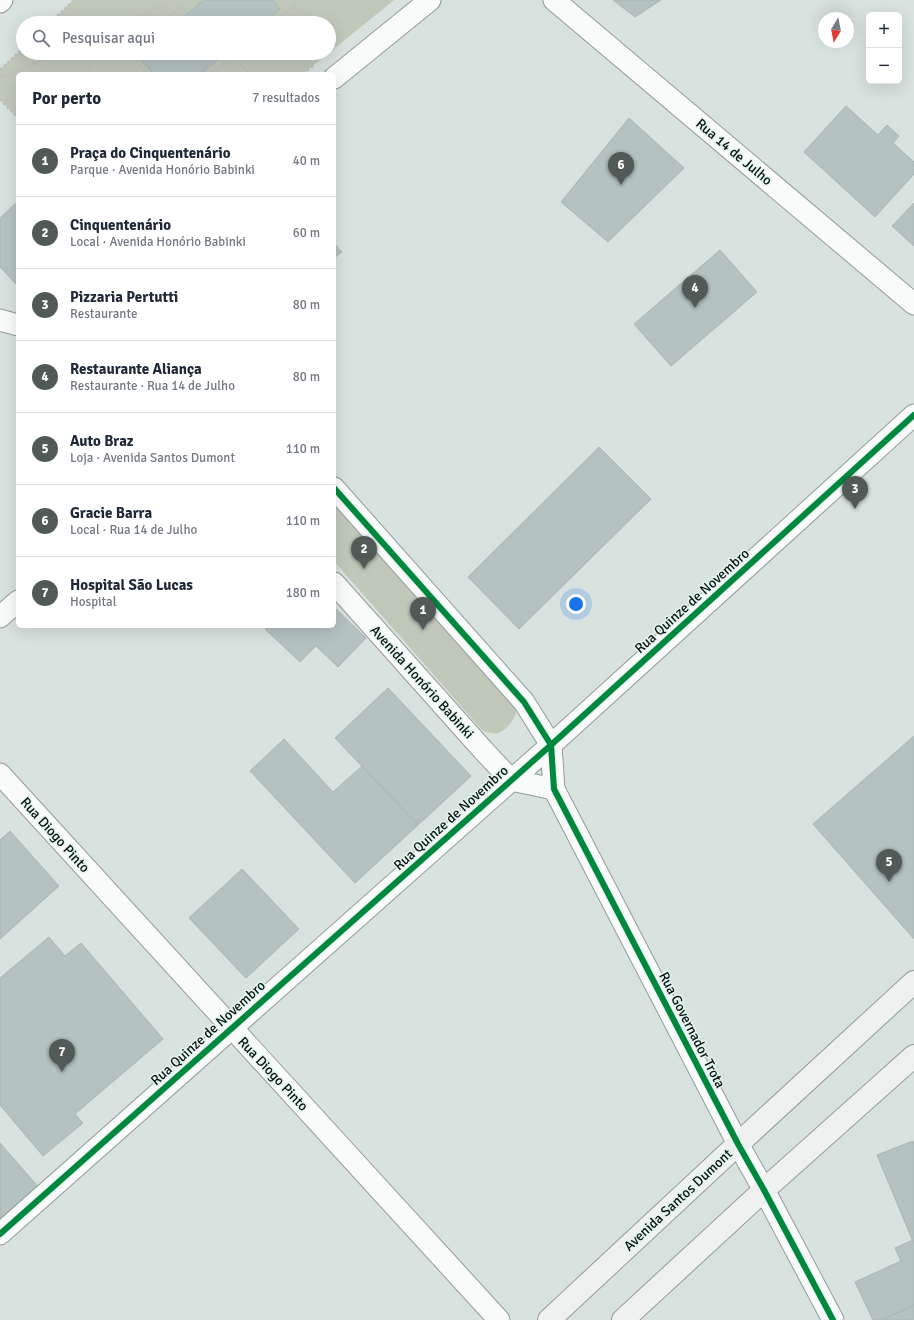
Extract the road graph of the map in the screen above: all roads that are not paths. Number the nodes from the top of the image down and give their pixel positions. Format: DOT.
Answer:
graph roads {
  1 [pos="2,0"];
  2 [pos="430,0"];
  3 [pos="554,0"];
  4 [pos="0,2"];
  5 [pos="336,76"];
  6 [pos="914,304"];
  7 [pos="0,320"];
  8 [pos="16,324"];
  9 [pos="914,416"];
  10 [pos="336,490"];
  11 [pos="336,584"];
  12 [pos="16,603"];
  13 [pos="0,617"];
  14 [pos="551,745"];
  15 [pos="0,774"];
  16 [pos="511,780"];
  17 [pos="554,790"];
  18 [pos="914,982"];
  19 [pos="231,1029"];
  20 [pos="914,1056"];
  21 [pos="738,1144"];
  22 [pos="764,1190"];
  23 [pos="0,1234"];
  24 [pos="499,1320"];
  25 [pos="549,1320"];
  26 [pos="623,1320"];
  27 [pos="833,1320"];
  1 -- 4 [label="street"];
  2 -- 5 [label="street"];
  3 -- 6 [label="street, Rua 14 de Julho"];
  7 -- 8 [label="street"];
  9 -- 14 [label="street, Rua Quinze de Novembro"];
  10 -- 14 [label="street"];
  11 -- 16 [label="street, Avenida Honório Babinki"];
  12 -- 13 [label="street"];
  14 -- 16 [label="street, Rua Quinze de Novembro"];
  14 -- 17 [label="street, Rua Governador Trota"];
  15 -- 19 [label="street, Rua Diogo Pinto"];
  16 -- 17 [label="street"];
  16 -- 19 [label="street, Rua Quinze de Novembro"];
  17 -- 21 [label="street, Rua Governador Trota"];
  18 -- 21 [label="main road, Avenida Santos Dumont"];
  19 -- 23 [label="street, Rua Quinze de Novembro"];
  19 -- 24 [label="street, Rua Diogo Pinto"];
  20 -- 22 [label="main road"];
  21 -- 22 [label="street, Rua Governador Trota"];
  21 -- 25 [label="main road, Avenida Santos Dumont"];
  22 -- 26 [label="main road"];
  22 -- 27 [label="street, Rua Governador Trota"];
}
